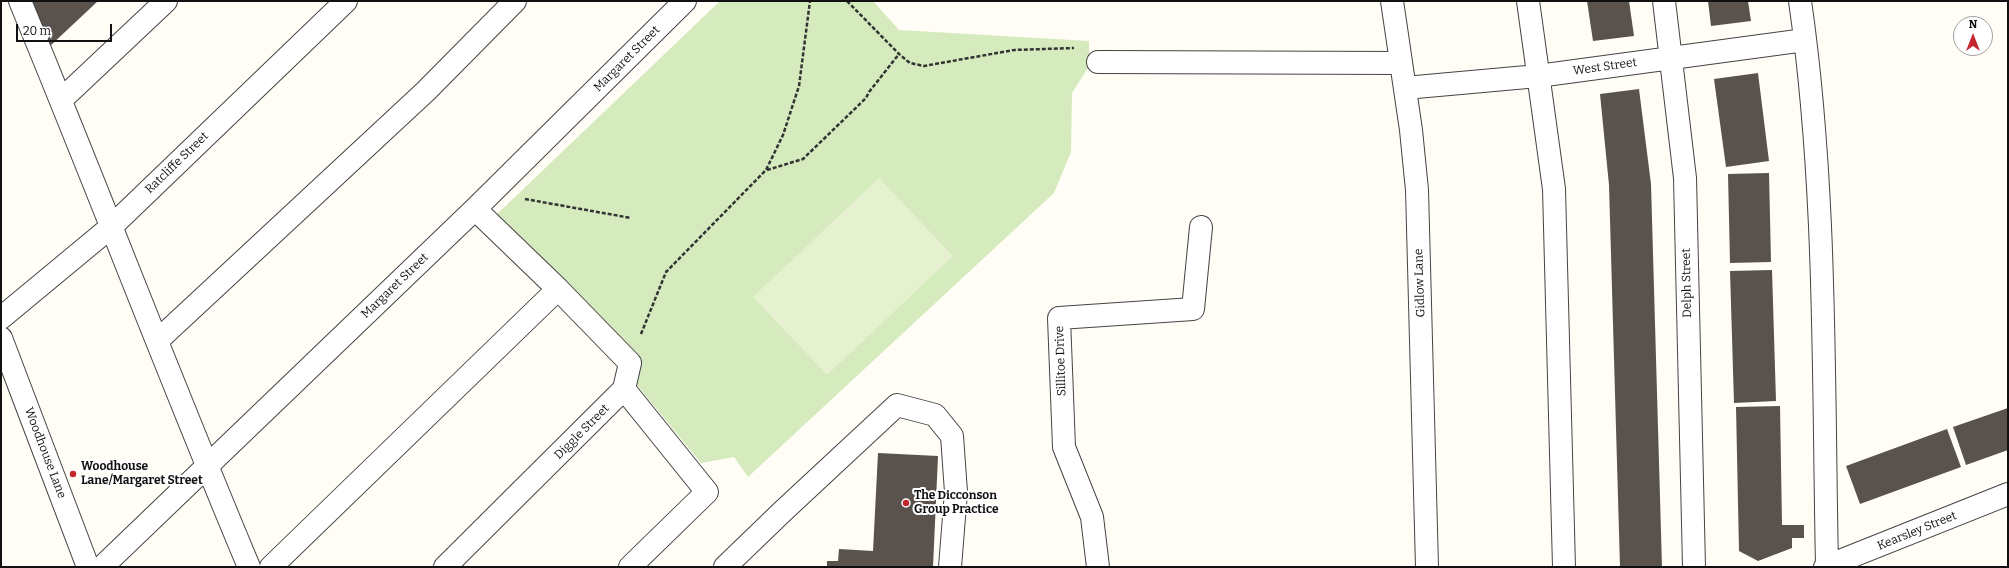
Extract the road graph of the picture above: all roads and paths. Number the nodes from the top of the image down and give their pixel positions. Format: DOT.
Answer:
graph roads {
  1 [pos="20,1"];
  2 [pos="166,1"];
  3 [pos="346,1"];
  4 [pos="515,1"];
  5 [pos="685,1"];
  6 [pos="810,1"];
  7 [pos="847,1"];
  8 [pos="1392,1"];
  9 [pos="1528,1"];
  10 [pos="1664,1"];
  11 [pos="1800,1"];
  12 [pos="1805,40"];
  13 [pos="899,54"];
  14 [pos="1672,58"];
  15 [pos="1102,62"];
  16 [pos="1401,63"];
  17 [pos="1538,76"];
  18 [pos="1404,88"];
  19 [pos="61,100"];
  20 [pos="766,170"];
  21 [pos="491,193"];
  22 [pos="475,209"];
  23 [pos="631,218"];
  24 [pos="112,226"];
  25 [pos="1201,227"];
  26 [pos="558,288"];
  27 [pos="1,318"];
  28 [pos="1,338"];
  29 [pos="157,341"];
  30 [pos="630,363"];
  31 [pos="624,389"];
  32 [pos="207,466"];
  33 [pos="2008,494"];
  34 [pos="88,567"];
  35 [pos="102,567"];
  36 [pos="249,567"];
  37 [pos="271,567"];
  38 [pos="445,567"];
  39 [pos="630,567"];
  40 [pos="725,567"];
  41 [pos="950,567"];
  42 [pos="1098,567"];
  43 [pos="1427,567"];
  44 [pos="1564,567"];
  45 [pos="1694,567"];
  46 [pos="1826,567"];
  1 -- 19 [label="street"];
  2 -- 19 [label="street"];
  3 -- 24 [label="street, Ratcliffe Street"];
  4 -- 29 [label="street"];
  5 -- 21 [label="street, Margaret Street"];
  6 -- 20 [label="path"];
  7 -- 13 [label="path"];
  8 -- 16 [label="street, Gidlow Lane"];
  9 -- 17 [label="street"];
  10 -- 14 [label="street, Delph Street"];
  11 -- 12 [label="street"];
  12 -- 14 [label="street, West Street"];
  12 -- 46 [label="street"];
  13 -- 15 [label="path"];
  13 -- 20 [label="path"];
  14 -- 17 [label="street, West Street"];
  14 -- 45 [label="street, Delph Street"];
  15 -- 16 [label="street"];
  16 -- 18 [label="street, Gidlow Lane"];
  17 -- 18 [label="street, West Street"];
  17 -- 44 [label="street"];
  18 -- 43 [label="street, Gidlow Lane"];
  19 -- 24 [label="street"];
  20 -- 30 [label="path"];
  21 -- 22 [label="street, Margaret Street"];
  21 -- 23 [label="path"];
  22 -- 26 [label="street"];
  22 -- 32 [label="street, Margaret Street"];
  24 -- 27 [label="street, Ratcliffe Street"];
  24 -- 29 [label="street"];
  25 -- 42 [label="street, Sillitoe Drive"];
  26 -- 30 [label="street"];
  26 -- 37 [label="street"];
  28 -- 34 [label="street, Woodhouse Lane"];
  29 -- 32 [label="street"];
  30 -- 31 [label="street"];
  31 -- 38 [label="street, Diggle Street"];
  31 -- 39 [label="street"];
  32 -- 35 [label="street, Margaret Street"];
  32 -- 36 [label="street"];
  33 -- 46 [label="street, Kearsley Street"];
  40 -- 41 [label="street"];
}
